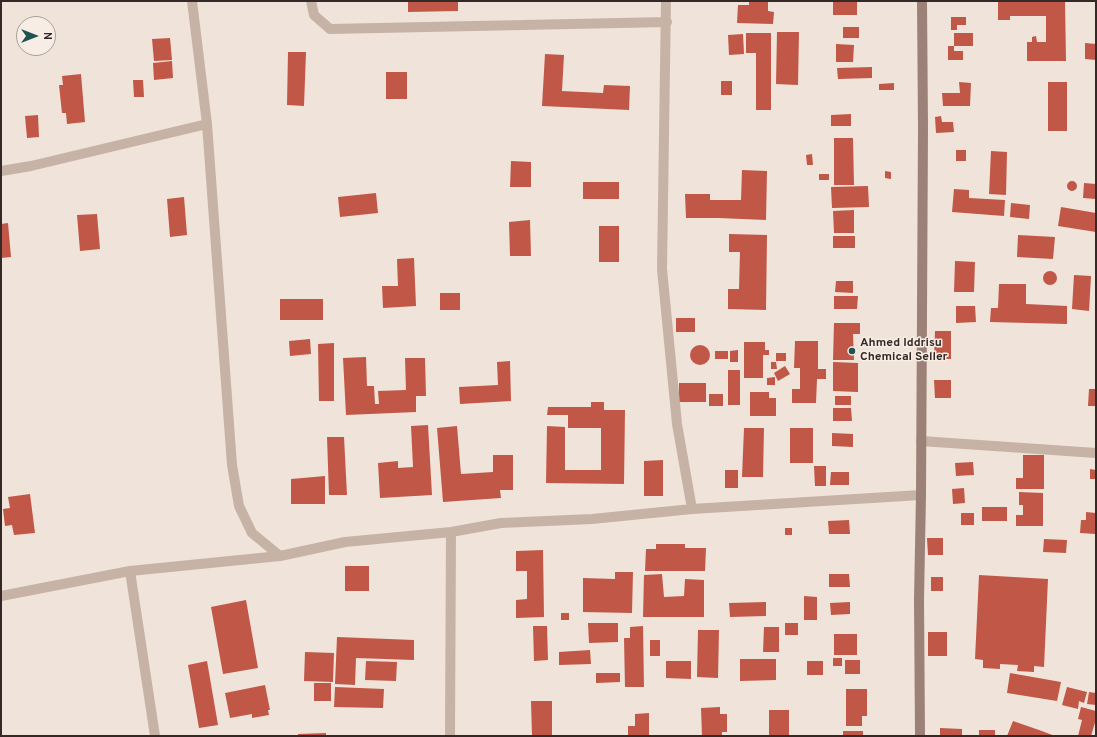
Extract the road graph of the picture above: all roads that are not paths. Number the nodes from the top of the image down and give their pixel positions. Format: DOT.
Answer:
graph roads {
  1 [pos="192,1"];
  2 [pos="311,1"];
  3 [pos="666,1"];
  4 [pos="922,1"];
  5 [pos="667,22"];
  6 [pos="207,124"];
  7 [pos="1,171"];
  8 [pos="921,440"];
  9 [pos="1096,453"];
  10 [pos="921,495"];
  11 [pos="692,510"];
  12 [pos="451,532"];
  13 [pos="280,556"];
  14 [pos="130,571"];
  15 [pos="1,596"];
  16 [pos="155,736"];
  17 [pos="450,736"];
  18 [pos="920,736"];
  1 -- 6 [label="street"];
  2 -- 5 [label="street"];
  3 -- 5 [label="street"];
  4 -- 8 [label="main road"];
  5 -- 11 [label="street"];
  6 -- 7 [label="street"];
  6 -- 13 [label="street"];
  8 -- 9 [label="street"];
  8 -- 10 [label="main road"];
  10 -- 11 [label="street"];
  10 -- 18 [label="main road"];
  11 -- 12 [label="street"];
  12 -- 13 [label="street"];
  12 -- 17 [label="street"];
  13 -- 14 [label="street"];
  14 -- 15 [label="street"];
  14 -- 16 [label="street"];
}
